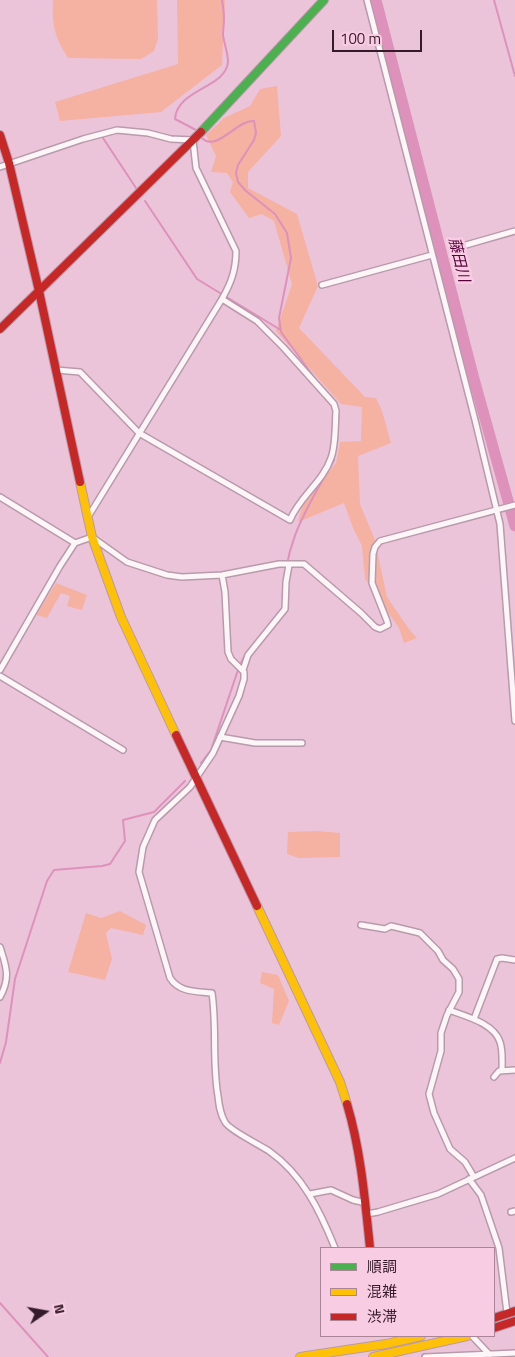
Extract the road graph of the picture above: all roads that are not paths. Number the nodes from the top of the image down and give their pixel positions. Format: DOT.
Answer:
graph roads {
  1 [pos="324,0"];
  2 [pos="367,0"];
  3 [pos="0,135"];
  4 [pos="194,140"];
  5 [pos="9,163"];
  6 [pos="0,167"];
  7 [pos="515,231"];
  8 [pos="466,245"];
  9 [pos="432,256"];
  10 [pos="322,285"];
  11 [pos="39,291"];
  12 [pos="222,299"];
  13 [pos="0,329"];
  14 [pos="56,370"];
  15 [pos="336,422"];
  16 [pos="342,422"];
  17 [pos="139,433"];
  18 [pos="0,497"];
  19 [pos="515,505"];
  20 [pos="495,510"];
  21 [pos="87,518"];
  22 [pos="92,537"];
  23 [pos="75,543"];
  24 [pos="289,565"];
  25 [pos="222,575"];
  26 [pos="0,670"];
  27 [pos="243,670"];
  28 [pos="0,676"];
  29 [pos="515,722"];
  30 [pos="220,737"];
  31 [pos="302,743"];
  32 [pos="123,750"];
  33 [pos="197,777"];
  34 [pos="361,925"];
  35 [pos="0,947"];
  36 [pos="515,960"];
  37 [pos="0,997"];
  38 [pos="449,1010"];
  39 [pos="474,1019"];
  40 [pos="502,1070"];
  41 [pos="515,1070"];
  42 [pos="494,1077"];
  43 [pos="515,1158"];
  44 [pos="472,1178"];
  45 [pos="310,1194"];
  46 [pos="366,1203"];
  47 [pos="367,1214"];
  48 [pos="334,1247"];
  49 [pos="370,1247"];
  50 [pos="511,1312"];
  51 [pos="495,1318"];
  52 [pos="515,1321"];
  53 [pos="495,1328"];
  54 [pos="412,1337"];
  55 [pos="463,1337"];
  56 [pos="473,1337"];
  57 [pos="385,1340"];
  58 [pos="515,1353"];
  59 [pos="390,1355"];
  60 [pos="490,1355"];
  61 [pos="300,1357"];
  62 [pos="373,1357"];
  63 [pos="425,1357"];
  1 -- 4 [label="main road"];
  2 -- 9 [label="street"];
  3 -- 5 [label="main road"];
  4 -- 5 [label="street"];
  4 -- 11 [label="main road"];
  4 -- 12 [label="street"];
  5 -- 6 [label="street"];
  5 -- 11 [label="main road"];
  7 -- 8 [label="street"];
  9 -- 10 [label="street"];
  9 -- 20 [label="street"];
  11 -- 13 [label="main road"];
  11 -- 14 [label="main road"];
  12 -- 15 [label="street"];
  12 -- 17 [label="street"];
  14 -- 17 [label="street"];
  14 -- 21 [label="main road"];
  15 -- 16 [label="street"];
  15 -- 17 [label="street"];
  17 -- 21 [label="street"];
  18 -- 23 [label="street"];
  19 -- 20 [label="street"];
  20 -- 24 [label="street"];
  20 -- 29 [label="street"];
  21 -- 22 [label="main road"];
  22 -- 23 [label="street"];
  22 -- 25 [label="street"];
  22 -- 33 [label="main road"];
  23 -- 26 [label="street"];
  24 -- 25 [label="street"];
  24 -- 27 [label="street"];
  25 -- 27 [label="street"];
  27 -- 30 [label="street"];
  28 -- 32 [label="street"];
  30 -- 31 [label="street"];
  30 -- 33 [label="street"];
  33 -- 45 [label="street"];
  33 -- 46 [label="main road"];
  34 -- 38 [label="street"];
  35 -- 37 [label="street"];
  36 -- 39 [label="street"];
  38 -- 39 [label="street"];
  38 -- 44 [label="street"];
  39 -- 40 [label="street"];
  40 -- 41 [label="street"];
  40 -- 42 [label="street"];
  43 -- 44 [label="street"];
  44 -- 47 [label="street"];
  44 -- 50 [label="street"];
  45 -- 46 [label="street"];
  45 -- 48 [label="street"];
  46 -- 47 [label="main road"];
  47 -- 49 [label="main road"];
  50 -- 51 [label="main road"];
  52 -- 53 [label="main road"];
  54 -- 57 [label="main road"];
  55 -- 59 [label="main road"];
  56 -- 60 [label="street"];
  57 -- 59 [label="main road"];
  57 -- 61 [label="main road"];
  58 -- 60 [label="street"];
  59 -- 62 [label="main road"];
  60 -- 63 [label="street"];
}
